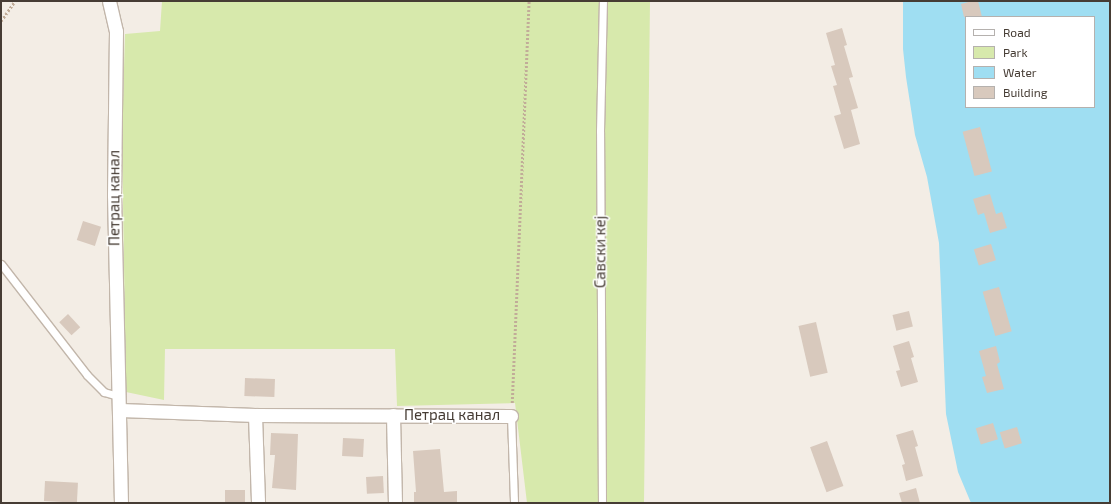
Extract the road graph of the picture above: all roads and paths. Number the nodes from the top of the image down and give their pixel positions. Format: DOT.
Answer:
graph roads {
  1 [pos="15,1"];
  2 [pos="109,1"];
  3 [pos="529,1"];
  4 [pos="604,1"];
  5 [pos="1,22"];
  6 [pos="1,264"];
  7 [pos="118,396"];
  8 [pos="120,410"];
  9 [pos="255,415"];
  10 [pos="393,415"];
  11 [pos="511,416"];
  12 [pos="121,503"];
  13 [pos="258,503"];
  14 [pos="395,503"];
  15 [pos="514,503"];
  16 [pos="602,503"];
  1 -- 5 [label="path"];
  2 -- 7 [label="street, Петрац канал"];
  3 -- 11 [label="path"];
  4 -- 16 [label="lane, Савски кеј"];
  6 -- 7 [label="lane"];
  7 -- 8 [label="street, Петрац канал"];
  8 -- 9 [label="street, Петрац канал"];
  8 -- 12 [label="street, Петрац канал"];
  9 -- 10 [label="street, Петрац канал"];
  9 -- 13 [label="street"];
  10 -- 11 [label="street, Петрац канал"];
  10 -- 14 [label="street, Петрац канал"];
  11 -- 15 [label="lane"];
}
